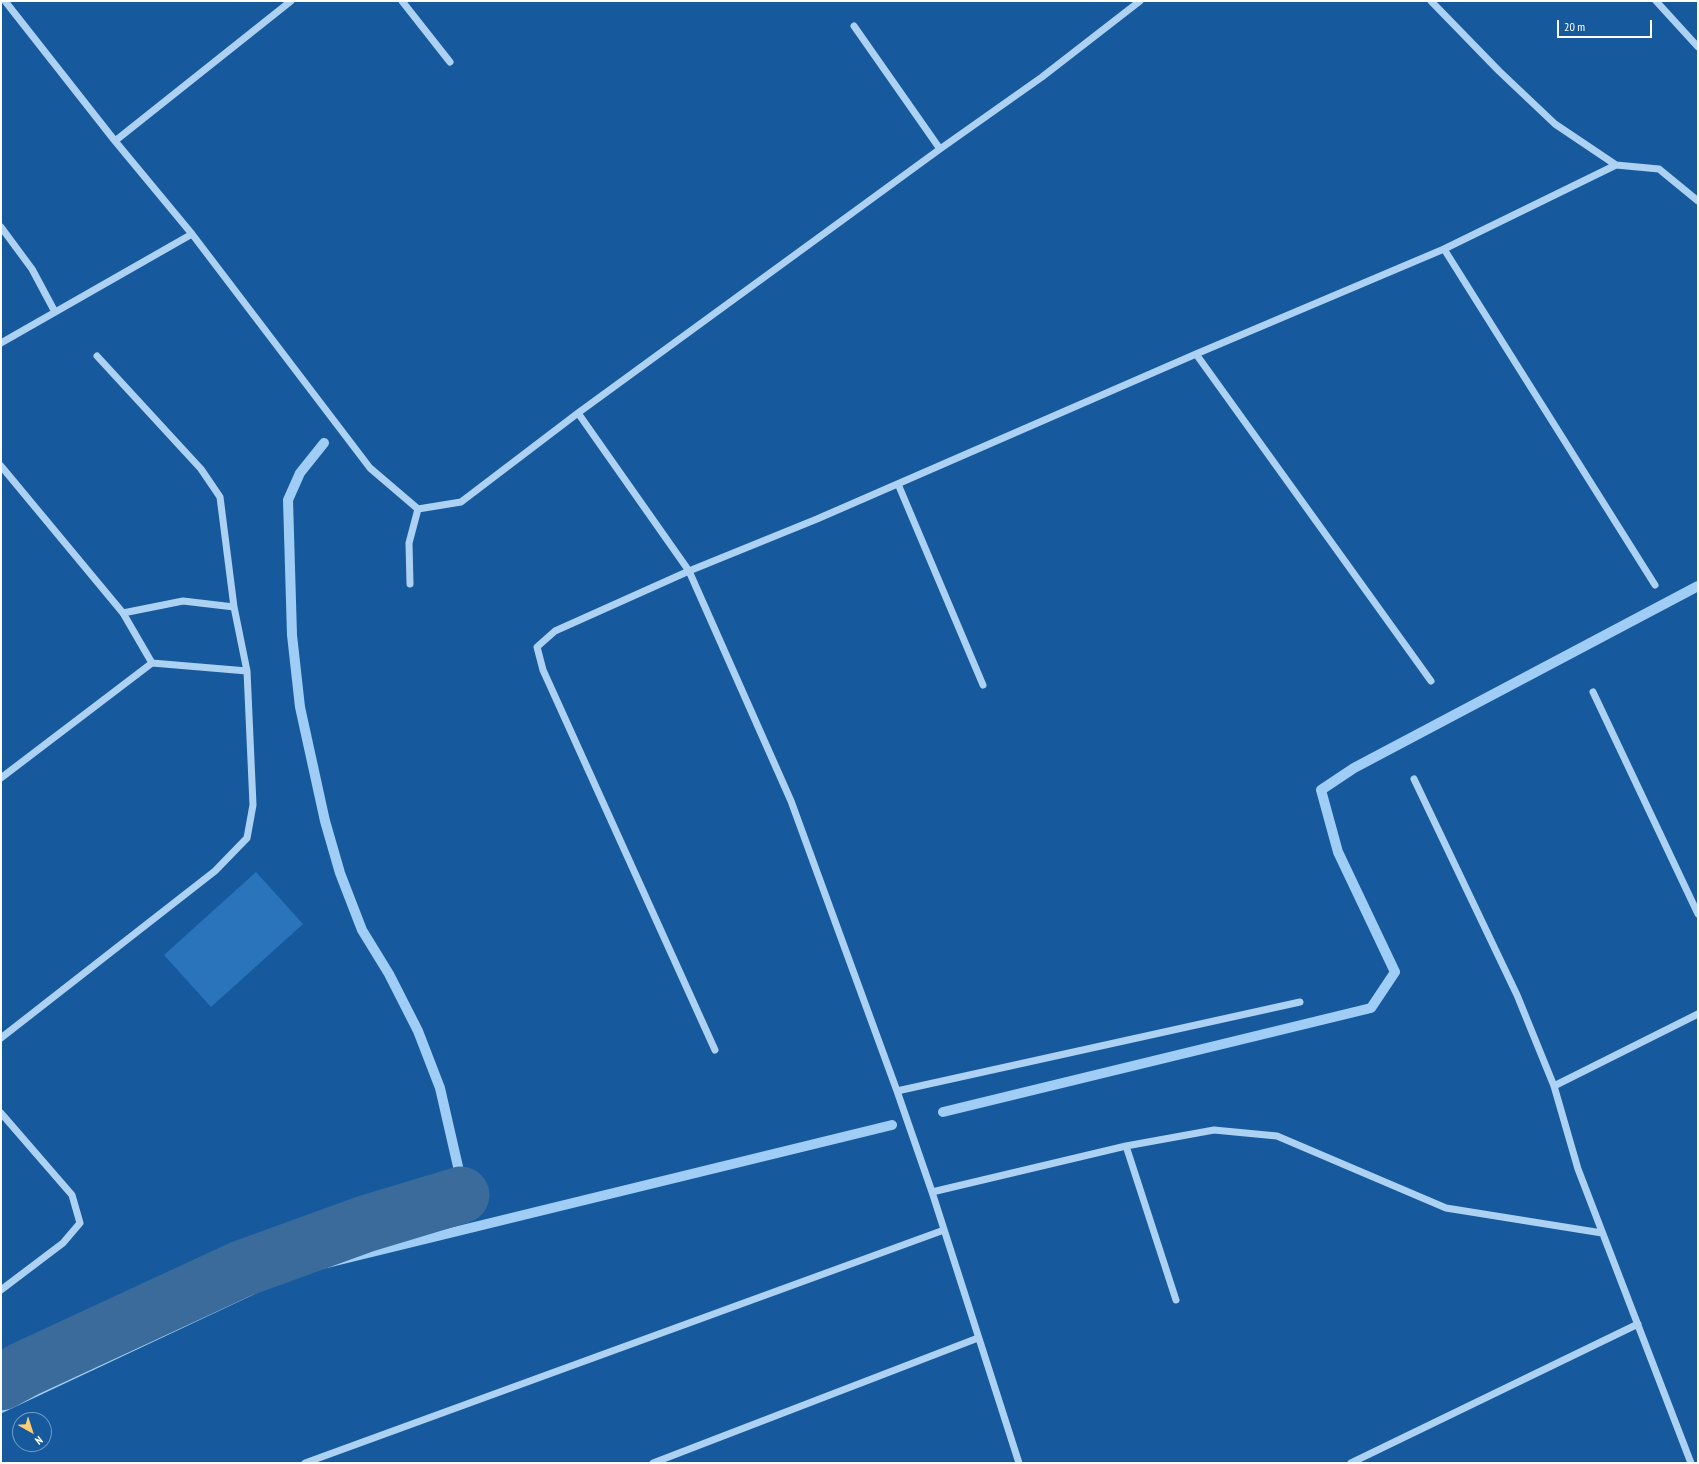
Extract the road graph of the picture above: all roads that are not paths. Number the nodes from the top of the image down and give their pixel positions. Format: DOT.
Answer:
graph roads {
  1 [pos="5,1"];
  2 [pos="291,1"];
  3 [pos="402,1"];
  4 [pos="1140,1"];
  5 [pos="1432,1"];
  6 [pos="1656,1"];
  7 [pos="854,26"];
  8 [pos="1698,47"];
  9 [pos="450,62"];
  10 [pos="115,141"];
  11 [pos="940,149"];
  12 [pos="1616,165"];
  13 [pos="1698,201"];
  14 [pos="1,227"];
  15 [pos="192,234"];
  16 [pos="1444,249"];
  17 [pos="55,312"];
  18 [pos="1,343"];
  19 [pos="1196,354"];
  20 [pos="97,356"];
  21 [pos="578,413"];
  22 [pos="1,466"];
  23 [pos="898,484"];
  24 [pos="418,510"];
  25 [pos="689,571"];
  26 [pos="410,584"];
  27 [pos="1655,585"];
  28 [pos="234,607"];
  29 [pos="123,613"];
  30 [pos="152,663"];
  31 [pos="247,671"];
  32 [pos="1431,681"];
  33 [pos="984,685"];
  34 [pos="1593,692"];
  35 [pos="1,778"];
  36 [pos="1414,779"];
  37 [pos="1698,914"];
  38 [pos="1300,1002"];
  39 [pos="1698,1014"];
  40 [pos="1,1038"];
  41 [pos="715,1050"];
  42 [pos="1554,1086"];
  43 [pos="897,1091"];
  44 [pos="1,1113"];
  45 [pos="1126,1146"];
  46 [pos="932,1192"];
  47 [pos="944,1230"];
  48 [pos="1602,1234"];
  49 [pos="1,1290"];
  50 [pos="1176,1300"];
  51 [pos="1638,1324"];
  52 [pos="978,1338"];
  53 [pos="305,1463"];
  54 [pos="653,1463"];
  55 [pos="1019,1463"];
  56 [pos="1351,1463"];
  57 [pos="1691,1463"];
  1 -- 10 [label="street"];
  2 -- 10 [label="street"];
  3 -- 9 [label="street"];
  4 -- 11 [label="street"];
  5 -- 12 [label="street"];
  6 -- 8 [label="street"];
  7 -- 11 [label="street"];
  10 -- 15 [label="street"];
  11 -- 21 [label="street"];
  12 -- 13 [label="street"];
  12 -- 16 [label="street"];
  14 -- 17 [label="street"];
  15 -- 17 [label="street"];
  15 -- 24 [label="street"];
  16 -- 19 [label="street"];
  16 -- 27 [label="street"];
  17 -- 18 [label="street"];
  19 -- 23 [label="street"];
  19 -- 32 [label="street"];
  20 -- 28 [label="street"];
  21 -- 24 [label="street"];
  21 -- 25 [label="street"];
  22 -- 29 [label="street"];
  23 -- 25 [label="street"];
  23 -- 33 [label="street"];
  24 -- 26 [label="street"];
  25 -- 41 [label="street"];
  25 -- 43 [label="street"];
  28 -- 29 [label="street"];
  28 -- 31 [label="street"];
  29 -- 30 [label="street"];
  30 -- 31 [label="street"];
  30 -- 35 [label="street"];
  31 -- 40 [label="street"];
  34 -- 37 [label="street"];
  36 -- 42 [label="street"];
  38 -- 43 [label="street"];
  39 -- 42 [label="street"];
  42 -- 48 [label="street"];
  43 -- 46 [label="street"];
  44 -- 49 [label="street"];
  45 -- 46 [label="street"];
  45 -- 48 [label="street"];
  45 -- 50 [label="street"];
  46 -- 47 [label="street"];
  47 -- 52 [label="street"];
  47 -- 53 [label="street"];
  48 -- 51 [label="street"];
  51 -- 56 [label="street"];
  51 -- 57 [label="street"];
  52 -- 54 [label="street"];
  52 -- 55 [label="street"];
}
